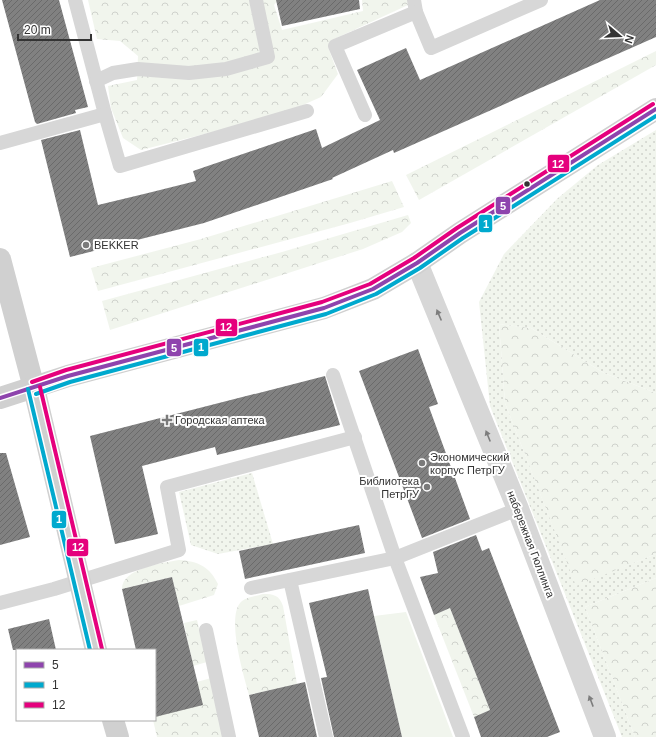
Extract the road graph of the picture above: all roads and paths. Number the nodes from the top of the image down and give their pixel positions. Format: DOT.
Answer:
graph roads {
  1 [pos="75,0"];
  2 [pos="256,0"];
  3 [pos="541,0"];
  4 [pos="415,6"];
  5 [pos="96,80"];
  6 [pos="656,109"];
  7 [pos="306,111"];
  8 [pos="105,114"];
  9 [pos="365,115"];
  10 [pos="0,143"];
  11 [pos="0,259"];
  12 [pos="417,263"];
  13 [pos="333,375"];
  14 [pos="34,388"];
  15 [pos="0,398"];
  16 [pos="355,437"];
  17 [pos="518,509"];
  18 [pos="395,558"];
  19 [pos="79,580"];
  20 [pos="290,580"];
  21 [pos="251,588"];
  22 [pos="0,603"];
  23 [pos="206,630"];
  24 [pos="96,649"];
  25 [pos="113,721"];
  26 [pos="118,737"];
  27 [pos="230,737"];
  28 [pos="326,737"];
  29 [pos="463,737"];
  30 [pos="605,737"];
  1 -- 5 [label="lane"];
  2 -- 5 [label="lane"];
  3 -- 4 [label="lane"];
  4 -- 9 [label="lane"];
  5 -- 8 [label="lane"];
  6 -- 12 [label="main road"];
  7 -- 8 [label="lane"];
  8 -- 10 [label="lane"];
  11 -- 14 [label="main road"];
  12 -- 14 [label="main road"];
  17 -- 12 [label="street, набережная Гюллинга, one-way"];
  13 -- 16 [label="lane"];
  14 -- 15 [label="main road"];
  14 -- 19 [label="main road"];
  16 -- 18 [label="lane"];
  16 -- 19 [label="lane"];
  17 -- 18 [label="lane"];
  30 -- 17 [label="street, набережная Гюллинга, one-way"];
  18 -- 20 [label="lane"];
  18 -- 29 [label="lane"];
  19 -- 22 [label="lane"];
  19 -- 24 [label="main road"];
  20 -- 21 [label="lane"];
  20 -- 28 [label="lane"];
  23 -- 27 [label="lane"];
  25 -- 26 [label="main road"];
}
